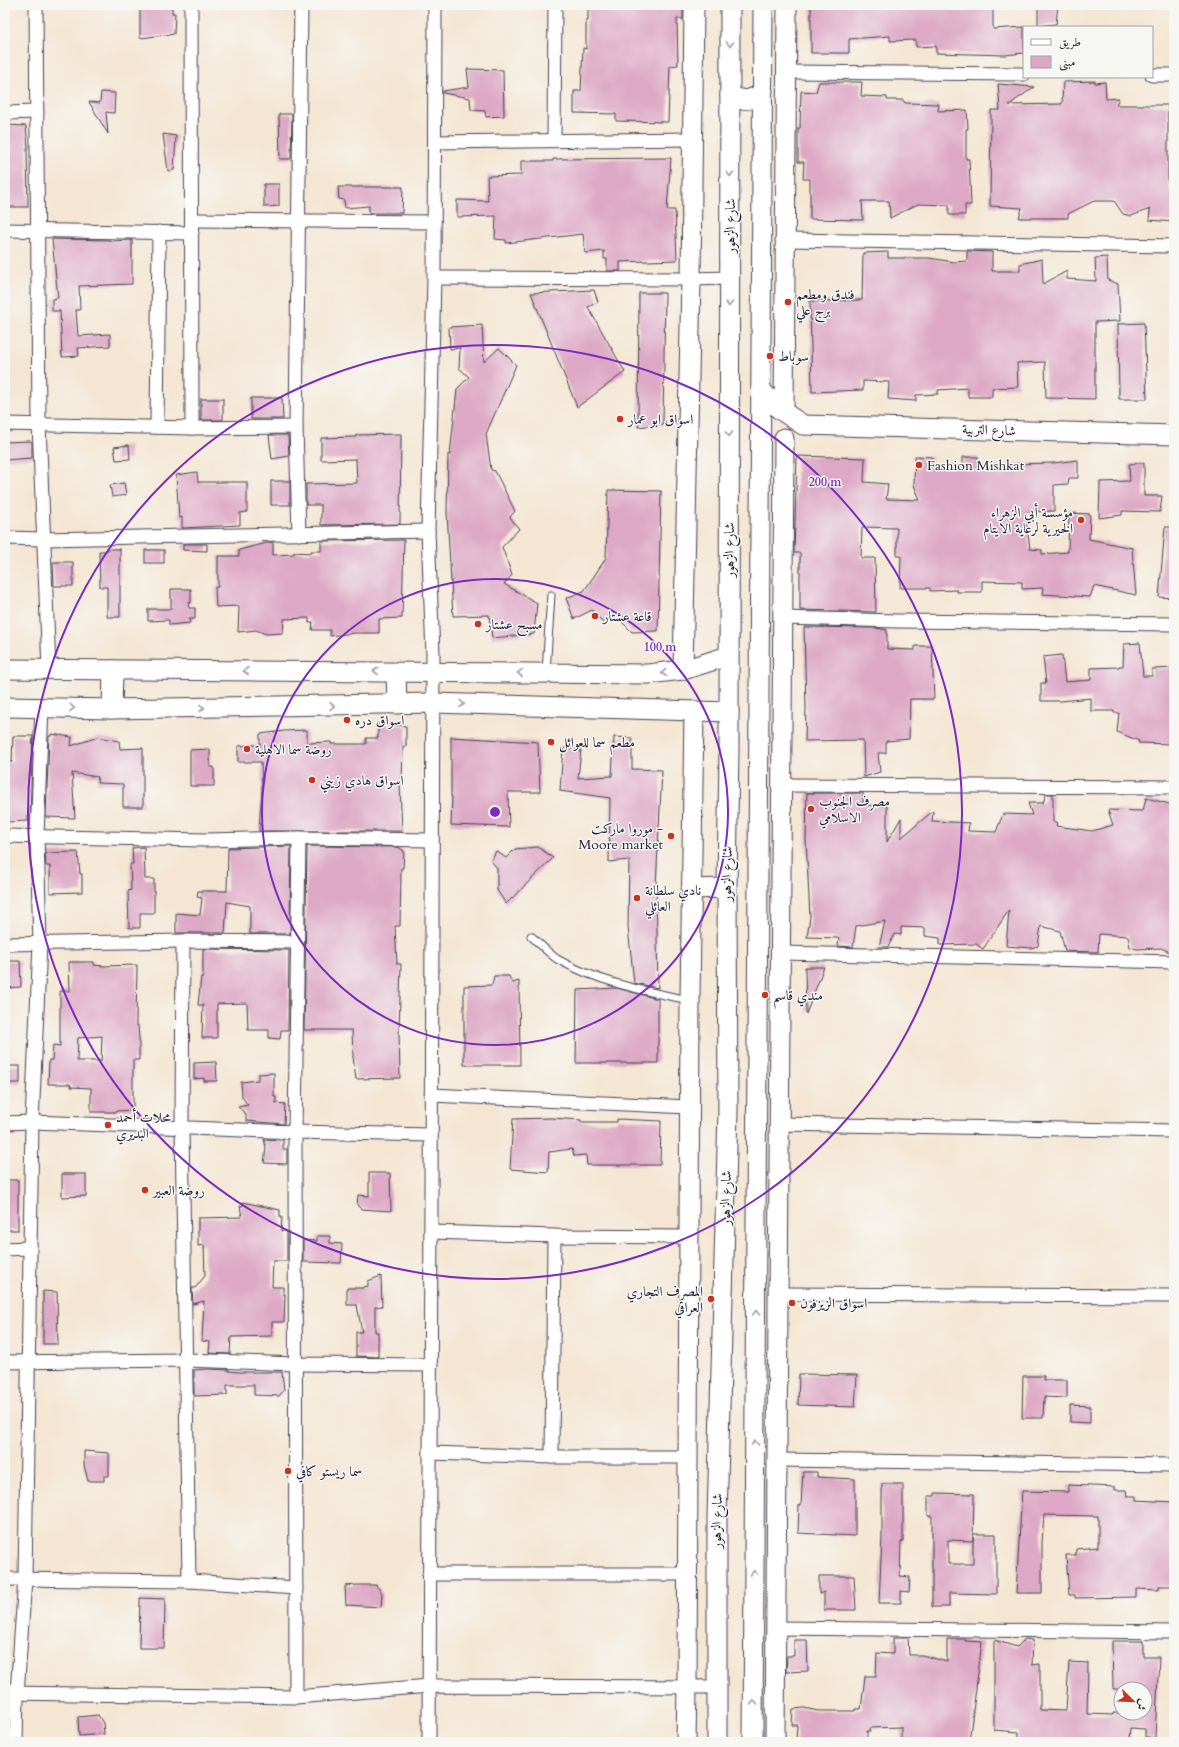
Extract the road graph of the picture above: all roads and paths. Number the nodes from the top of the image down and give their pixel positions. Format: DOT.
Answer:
graph roads {
  1 [pos="36,5"];
  2 [pos="191,5"];
  3 [pos="301,5"];
  4 [pos="427,5"];
  5 [pos="435,5"];
  6 [pos="555,5"];
  7 [pos="694,5"];
  8 [pos="730,5"];
  9 [pos="763,5"];
  10 [pos="787,5"];
  11 [pos="787,72"];
  12 [pos="1023,74"];
  13 [pos="1153,75"];
  14 [pos="1174,75"];
  15 [pos="763,92"];
  16 [pos="730,95"];
  17 [pos="36,112"];
  18 [pos="5,113"];
  19 [pos="692,138"];
  20 [pos="554,140"];
  21 [pos="435,142"];
  22 [pos="762,143"];
  23 [pos="730,148"];
  24 [pos="300,220"];
  25 [pos="434,222"];
  26 [pos="192,226"];
  27 [pos="5,230"];
  28 [pos="38,230"];
  29 [pos="159,232"];
  30 [pos="786,240"];
  31 [pos="1174,246"];
  32 [pos="434,278"];
  33 [pos="730,278"];
  34 [pos="691,279"];
  35 [pos="761,390"];
  36 [pos="784,412"];
  37 [pos="5,424"];
  38 [pos="39,424"];
  39 [pos="803,425"];
  40 [pos="157,427"];
  41 [pos="296,427"];
  42 [pos="192,428"];
  43 [pos="1174,436"];
  44 [pos="784,438"];
  45 [pos="761,473"];
  46 [pos="428,531"];
  47 [pos="299,534"];
  48 [pos="5,538"];
  49 [pos="44,539"];
  50 [pos="552,595"];
  51 [pos="783,618"];
  52 [pos="1174,624"];
  53 [pos="728,656"];
  54 [pos="5,669"];
  55 [pos="49,669"];
  56 [pos="113,670"];
  57 [pos="683,670"];
  58 [pos="396,672"];
  59 [pos="433,672"];
  60 [pos="546,673"];
  61 [pos="433,703"];
  62 [pos="397,704"];
  63 [pos="5,707"];
  64 [pos="42,707"];
  65 [pos="112,709"];
  66 [pos="694,711"];
  67 [pos="729,712"];
  68 [pos="782,785"];
  69 [pos="1174,787"];
  70 [pos="5,836"];
  71 [pos="38,836"];
  72 [pos="299,838"];
  73 [pos="432,840"];
  74 [pos="726,888"];
  75 [pos="691,889"];
  76 [pos="781,890"];
  77 [pos="758,891"];
  78 [pos="531,936"];
  79 [pos="183,941"];
  80 [pos="297,942"];
  81 [pos="40,943"];
  82 [pos="5,944"];
  83 [pos="781,953"];
  84 [pos="1174,962"];
  85 [pos="690,1000"];
  86 [pos="431,1095"];
  87 [pos="689,1107"];
  88 [pos="32,1122"];
  89 [pos="5,1123"];
  90 [pos="780,1124"];
  91 [pos="182,1127"];
  92 [pos="1174,1131"];
  93 [pos="295,1132"];
  94 [pos="431,1135"];
  95 [pos="757,1136"];
  96 [pos="727,1137"];
  97 [pos="756,1198"];
  98 [pos="726,1200"];
  99 [pos="431,1232"];
  100 [pos="554,1236"];
  101 [pos="689,1237"];
  102 [pos="29,1248"];
  103 [pos="5,1249"];
  104 [pos="778,1294"];
  105 [pos="1174,1296"];
  106 [pos="186,1360"];
  107 [pos="5,1362"];
  108 [pos="28,1362"];
  109 [pos="296,1364"];
  110 [pos="431,1365"];
  111 [pos="430,1453"];
  112 [pos="552,1457"];
  113 [pos="688,1457"];
  114 [pos="777,1460"];
  115 [pos="1174,1465"];
  116 [pos="717,1503"];
  117 [pos="688,1504"];
  118 [pos="777,1537"];
  119 [pos="754,1538"];
  120 [pos="430,1574"];
  121 [pos="688,1574"];
  122 [pos="5,1579"];
  123 [pos="25,1579"];
  124 [pos="189,1581"];
  125 [pos="296,1588"];
  126 [pos="776,1628"];
  127 [pos="1174,1632"];
  128 [pos="429,1686"];
  129 [pos="687,1687"];
  130 [pos="717,1687"];
  131 [pos="11,1693"];
  132 [pos="296,1696"];
  133 [pos="16,1742"];
  134 [pos="429,1742"];
  135 [pos="686,1742"];
  136 [pos="717,1742"];
  137 [pos="753,1742"];
  138 [pos="775,1742"];
  1 -- 17 [label="street"];
  2 -- 26 [label="street"];
  3 -- 24 [label="street"];
  4 -- 5 [label="street"];
  5 -- 21 [label="street"];
  6 -- 20 [label="street"];
  7 -- 19 [label="street"];
  8 -- 16 [label="street, شارع الزهور, one-way"];
  9 -- 15 [label="street"];
  10 -- 11 [label="street"];
  11 -- 12 [label="street"];
  11 -- 30 [label="street"];
  13 -- 14 [label="street"];
  15 -- 16 [label="street"];
  15 -- 22 [label="street"];
  16 -- 23 [label="street, شارع الزهور"];
  17 -- 18 [label="street"];
  17 -- 28 [label="street"];
  19 -- 20 [label="street"];
  19 -- 34 [label="street"];
  20 -- 21 [label="street"];
  21 -- 25 [label="street"];
  22 -- 23 [label="street"];
  22 -- 35 [label="street"];
  23 -- 33 [label="street, شارع الزهور, one-way"];
  24 -- 25 [label="street"];
  24 -- 26 [label="street"];
  24 -- 41 [label="street"];
  25 -- 32 [label="street"];
  26 -- 29 [label="street"];
  26 -- 42 [label="street"];
  27 -- 28 [label="street"];
  28 -- 29 [label="street"];
  28 -- 38 [label="street"];
  29 -- 40 [label="street"];
  30 -- 31 [label="street"];
  30 -- 36 [label="street"];
  32 -- 34 [label="street"];
  32 -- 46 [label="street"];
  33 -- 34 [label="street"];
  33 -- 53 [label="street, شارع الزهور, one-way"];
  34 -- 57 [label="street"];
  35 -- 36 [label="street"];
  35 -- 45 [label="street"];
  36 -- 39 [label="street"];
  37 -- 38 [label="street"];
  38 -- 40 [label="street"];
  38 -- 49 [label="street"];
  39 -- 43 [label="street, شارع التربية"];
  39 -- 44 [label="street"];
  40 -- 42 [label="street"];
  41 -- 42 [label="street"];
  41 -- 47 [label="street"];
  44 -- 45 [label="street"];
  44 -- 51 [label="street"];
  45 -- 77 [label="street"];
  46 -- 47 [label="street"];
  46 -- 59 [label="street"];
  47 -- 49 [label="street"];
  48 -- 49 [label="street"];
  49 -- 55 [label="street"];
  50 -- 60 [label="lane"];
  51 -- 52 [label="street"];
  51 -- 68 [label="street"];
  53 -- 57 [label="street"];
  53 -- 67 [label="street, شارع الزهور"];
  54 -- 55 [label="street"];
  55 -- 56 [label="street"];
  58 -- 56 [label="street, one-way"];
  56 -- 65 [label="street"];
  57 -- 60 [label="street, one-way"];
  58 -- 59 [label="street"];
  58 -- 62 [label="street"];
  60 -- 59 [label="street, one-way"];
  59 -- 61 [label="street"];
  61 -- 62 [label="street"];
  61 -- 66 [label="street, one-way"];
  61 -- 73 [label="street"];
  65 -- 62 [label="street, one-way"];
  63 -- 64 [label="street"];
  64 -- 65 [label="street, one-way"];
  64 -- 71 [label="street"];
  66 -- 67 [label="street"];
  66 -- 75 [label="street"];
  67 -- 74 [label="street, شارع الزهور"];
  68 -- 69 [label="street"];
  68 -- 76 [label="street"];
  70 -- 71 [label="street"];
  71 -- 72 [label="street"];
  71 -- 81 [label="street"];
  72 -- 73 [label="street"];
  72 -- 80 [label="street"];
  73 -- 86 [label="street"];
  74 -- 75 [label="street"];
  74 -- 96 [label="street, شارع الزهور"];
  75 -- 85 [label="street"];
  76 -- 77 [label="street"];
  76 -- 83 [label="street"];
  77 -- 95 [label="street"];
  78 -- 85 [label="lane"];
  79 -- 80 [label="street"];
  79 -- 81 [label="street"];
  79 -- 91 [label="street"];
  80 -- 93 [label="street"];
  81 -- 82 [label="street"];
  81 -- 88 [label="street"];
  83 -- 84 [label="street"];
  83 -- 90 [label="street"];
  85 -- 87 [label="street"];
  86 -- 87 [label="street"];
  86 -- 94 [label="street"];
  87 -- 101 [label="street"];
  88 -- 89 [label="street"];
  88 -- 91 [label="street"];
  88 -- 102 [label="street"];
  90 -- 92 [label="street"];
  90 -- 104 [label="street"];
  91 -- 93 [label="street"];
  91 -- 106 [label="street"];
  93 -- 94 [label="street"];
  93 -- 109 [label="street"];
  94 -- 99 [label="street"];
  95 -- 96 [label="street"];
  95 -- 97 [label="street"];
  96 -- 98 [label="street, شارع الزهور"];
  97 -- 98 [label="street"];
  119 -- 97 [label="street, one-way"];
  98 -- 116 [label="street, شارع الزهور"];
  99 -- 100 [label="street"];
  99 -- 110 [label="street"];
  100 -- 101 [label="street"];
  100 -- 112 [label="street"];
  101 -- 113 [label="street"];
  102 -- 103 [label="street"];
  102 -- 108 [label="street"];
  104 -- 105 [label="street"];
  104 -- 114 [label="street"];
  106 -- 108 [label="street"];
  106 -- 109 [label="street"];
  106 -- 124 [label="street"];
  107 -- 108 [label="street"];
  108 -- 123 [label="street"];
  109 -- 110 [label="street"];
  109 -- 125 [label="street"];
  110 -- 111 [label="street"];
  111 -- 112 [label="street"];
  111 -- 120 [label="street"];
  112 -- 113 [label="street"];
  113 -- 117 [label="street"];
  114 -- 115 [label="street"];
  114 -- 118 [label="street"];
  116 -- 117 [label="street"];
  116 -- 130 [label="street, شارع الزهور"];
  117 -- 121 [label="street"];
  118 -- 119 [label="street"];
  118 -- 126 [label="street"];
  137 -- 119 [label="street, one-way"];
  120 -- 121 [label="street"];
  120 -- 128 [label="street"];
  121 -- 129 [label="street"];
  122 -- 123 [label="street"];
  123 -- 124 [label="street"];
  123 -- 131 [label="street"];
  124 -- 125 [label="street"];
  125 -- 132 [label="street"];
  126 -- 127 [label="street"];
  126 -- 138 [label="street"];
  128 -- 129 [label="street"];
  128 -- 132 [label="street"];
  128 -- 134 [label="street"];
  129 -- 130 [label="street"];
  129 -- 135 [label="street"];
  130 -- 136 [label="street, شارع الزهور"];
  131 -- 132 [label="street"];
  131 -- 133 [label="street"];
}
